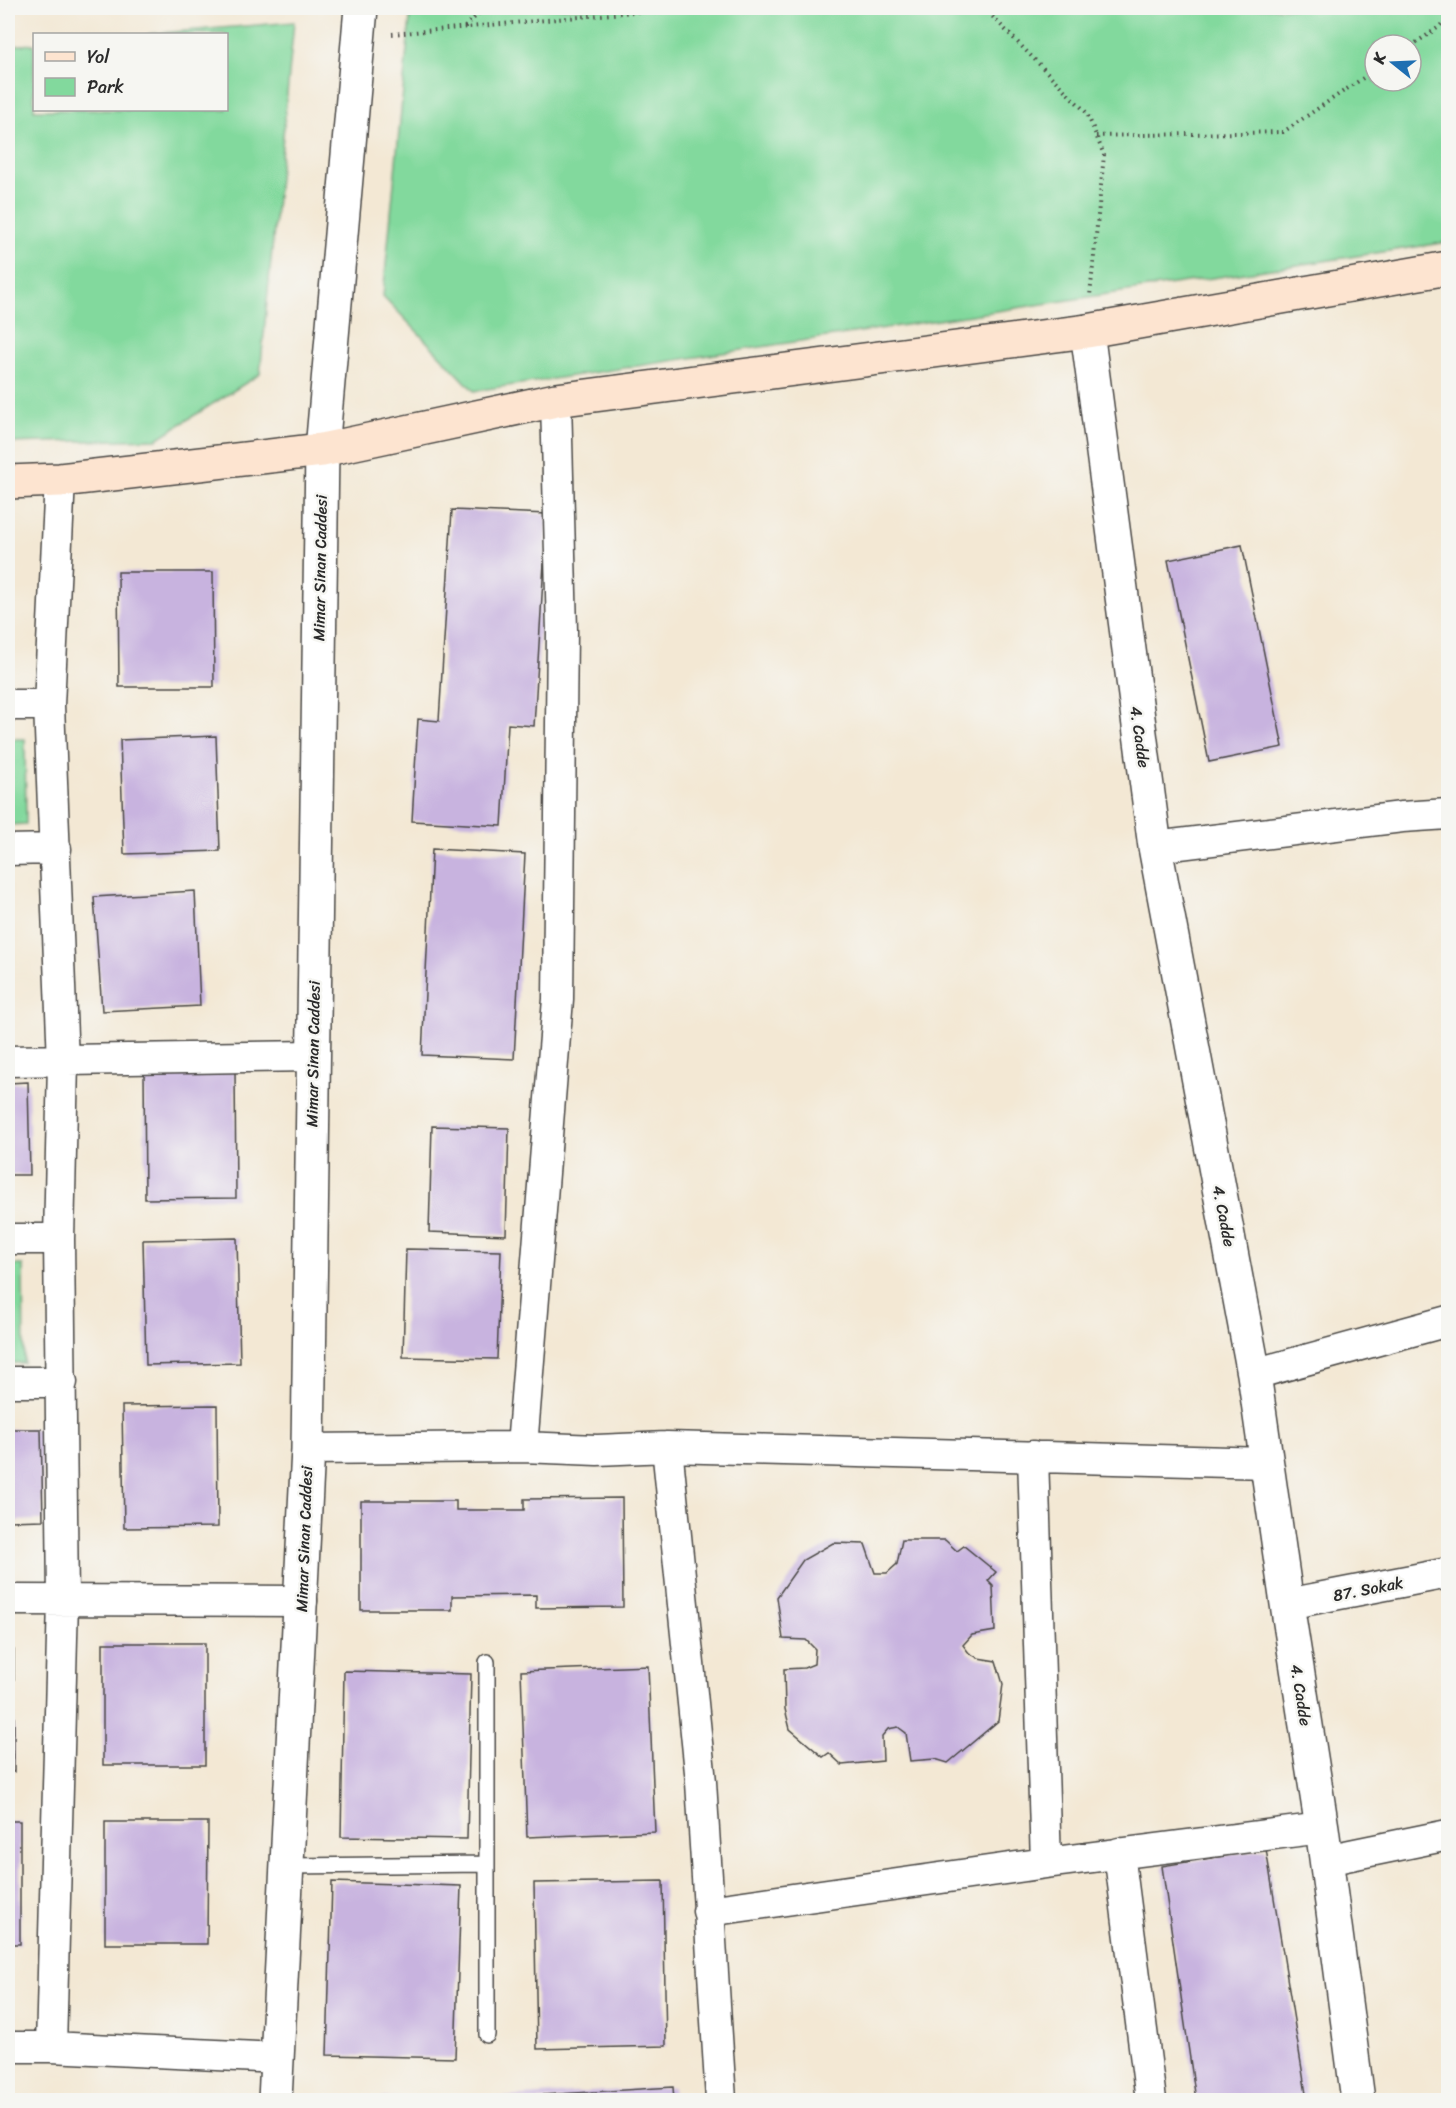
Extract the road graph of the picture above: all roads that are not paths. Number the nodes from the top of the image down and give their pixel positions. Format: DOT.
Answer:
graph roads {
  1 [pos="359,22"];
  2 [pos="1449,268"];
  3 [pos="1087,332"];
  4 [pos="556,400"];
  5 [pos="322,450"];
  6 [pos="60,480"];
  7 [pos="8,482"];
  8 [pos="8,705"];
  9 [pos="49,705"];
  10 [pos="1449,814"];
  11 [pos="1155,847"];
  12 [pos="56,849"];
  13 [pos="8,850"];
  14 [pos="313,1056"];
  15 [pos="8,1061"];
  16 [pos="63,1062"];
  17 [pos="8,1239"];
  18 [pos="59,1239"];
  19 [pos="1449,1322"];
  20 [pos="1254,1374"];
  21 [pos="8,1382"];
  22 [pos="62,1382"];
  23 [pos="522,1447"];
  24 [pos="668,1447"];
  25 [pos="308,1449"];
  26 [pos="1033,1456"];
  27 [pos="1267,1463"];
  28 [pos="1449,1573"];
  29 [pos="8,1600"];
  30 [pos="63,1600"];
  31 [pos="302,1601"];
  32 [pos="1287,1604"];
  33 [pos="488,1662"];
  34 [pos="1322,1828"];
  35 [pos="1449,1835"];
  36 [pos="1119,1853"];
  37 [pos="1326,1860"];
  38 [pos="1046,1863"];
  39 [pos="487,1864"];
  40 [pos="288,1866"];
  41 [pos="708,1911"];
  42 [pos="487,2035"];
  43 [pos="51,2047"];
  44 [pos="8,2048"];
  45 [pos="278,2058"];
  46 [pos="275,2100"];
  47 [pos="720,2100"];
  48 [pos="1151,2100"];
  49 [pos="1358,2100"];
  1 -- 5 [label="street, Mimar Sinan Caddesi"];
  2 -- 3 [label="main road"];
  3 -- 4 [label="main road"];
  3 -- 11 [label="street, 4. Cadde"];
  4 -- 5 [label="main road"];
  4 -- 23 [label="street"];
  5 -- 6 [label="main road"];
  5 -- 14 [label="street, Mimar Sinan Caddesi"];
  6 -- 7 [label="main road"];
  6 -- 9 [label="street"];
  8 -- 9 [label="street"];
  9 -- 12 [label="street"];
  10 -- 11 [label="street"];
  11 -- 20 [label="street, 4. Cadde"];
  12 -- 13 [label="street"];
  12 -- 16 [label="street"];
  14 -- 16 [label="street"];
  14 -- 25 [label="street, Mimar Sinan Caddesi"];
  15 -- 16 [label="street"];
  16 -- 18 [label="street"];
  17 -- 18 [label="street"];
  18 -- 22 [label="street"];
  19 -- 20 [label="street"];
  20 -- 27 [label="street, 4. Cadde"];
  21 -- 22 [label="street"];
  22 -- 30 [label="street"];
  23 -- 24 [label="street"];
  23 -- 25 [label="street"];
  24 -- 26 [label="street"];
  24 -- 41 [label="street"];
  25 -- 31 [label="street, Mimar Sinan Caddesi"];
  26 -- 27 [label="street"];
  26 -- 38 [label="street"];
  27 -- 32 [label="street, 4. Cadde"];
  28 -- 32 [label="street, 87. Sokak"];
  29 -- 30 [label="street"];
  30 -- 31 [label="street"];
  30 -- 43 [label="street"];
  31 -- 40 [label="street, Mimar Sinan Caddesi"];
  32 -- 34 [label="street, 4. Cadde"];
  33 -- 39 [label="lane"];
  34 -- 36 [label="street"];
  34 -- 37 [label="street, 4. Cadde"];
  35 -- 37 [label="street"];
  36 -- 38 [label="street"];
  36 -- 48 [label="street"];
  37 -- 49 [label="street, 4. Cadde"];
  38 -- 41 [label="street"];
  39 -- 40 [label="lane"];
  39 -- 42 [label="lane"];
  40 -- 45 [label="street, Mimar Sinan Caddesi"];
  41 -- 47 [label="street"];
  43 -- 44 [label="street"];
  43 -- 45 [label="street"];
  45 -- 46 [label="street, Mimar Sinan Caddesi"];
}
